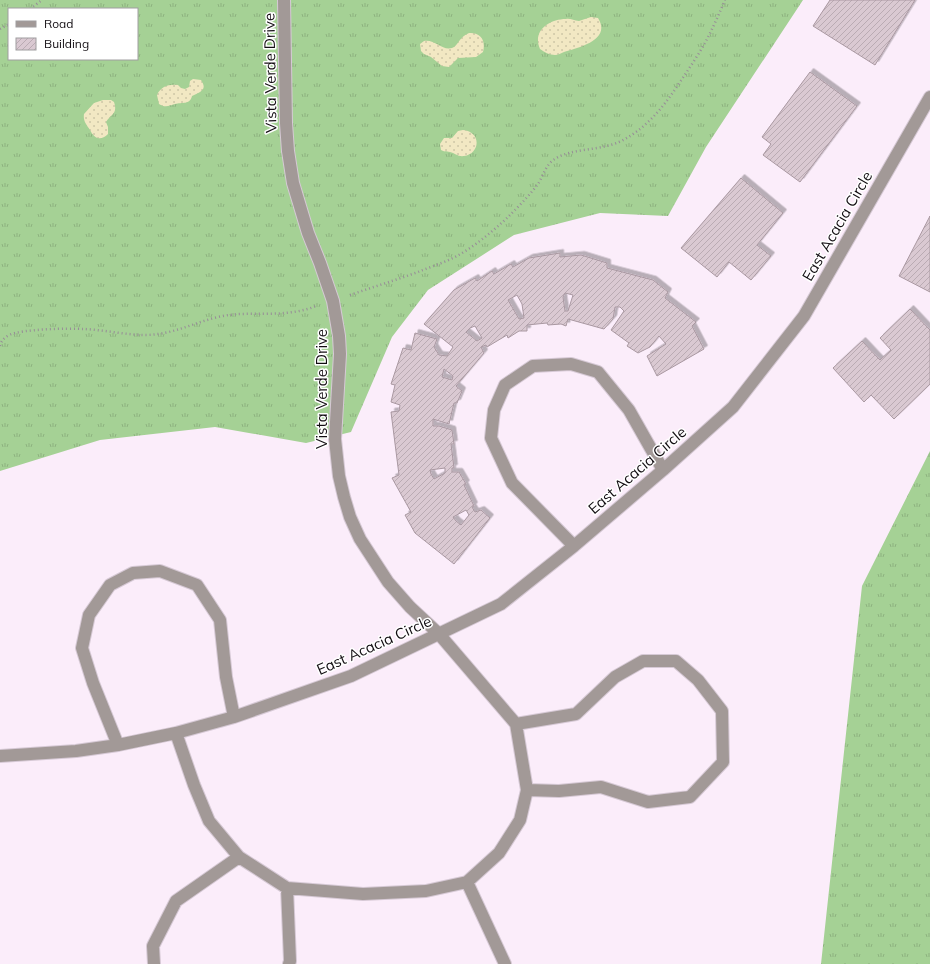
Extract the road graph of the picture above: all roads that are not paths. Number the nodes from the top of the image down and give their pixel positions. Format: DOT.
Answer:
graph roads {
  1 [pos="284,0"];
  2 [pos="930,97"];
  3 [pos="663,470"];
  4 [pos="574,546"];
  5 [pos="439,634"];
  6 [pos="234,717"];
  7 [pos="516,724"];
  8 [pos="176,733"];
  9 [pos="118,744"];
  10 [pos="0,756"];
  11 [pos="527,790"];
  12 [pos="239,857"];
  13 [pos="467,882"];
  14 [pos="287,888"];
  15 [pos="154,964"];
  16 [pos="289,964"];
  17 [pos="505,964"];
  1 -- 5 [label="street, Vista Verde Drive"];
  2 -- 3 [label="street, East Acacia Circle"];
  3 -- 4 [label="street, East Acacia Circle"];
  3 -- 4 [label="street"];
  4 -- 5 [label="street, East Acacia Circle"];
  5 -- 6 [label="street, East Acacia Circle"];
  5 -- 7 [label="street, Vista Verde Drive"];
  6 -- 8 [label="street, East Acacia Circle"];
  6 -- 9 [label="street"];
  7 -- 11 [label="street"];
  7 -- 11 [label="street"];
  8 -- 9 [label="street, East Acacia Circle"];
  8 -- 12 [label="street"];
  9 -- 10 [label="street, East Acacia Circle"];
  11 -- 13 [label="street"];
  12 -- 14 [label="street"];
  12 -- 15 [label="street"];
  13 -- 14 [label="street"];
  13 -- 17 [label="street"];
  14 -- 16 [label="street"];
}
